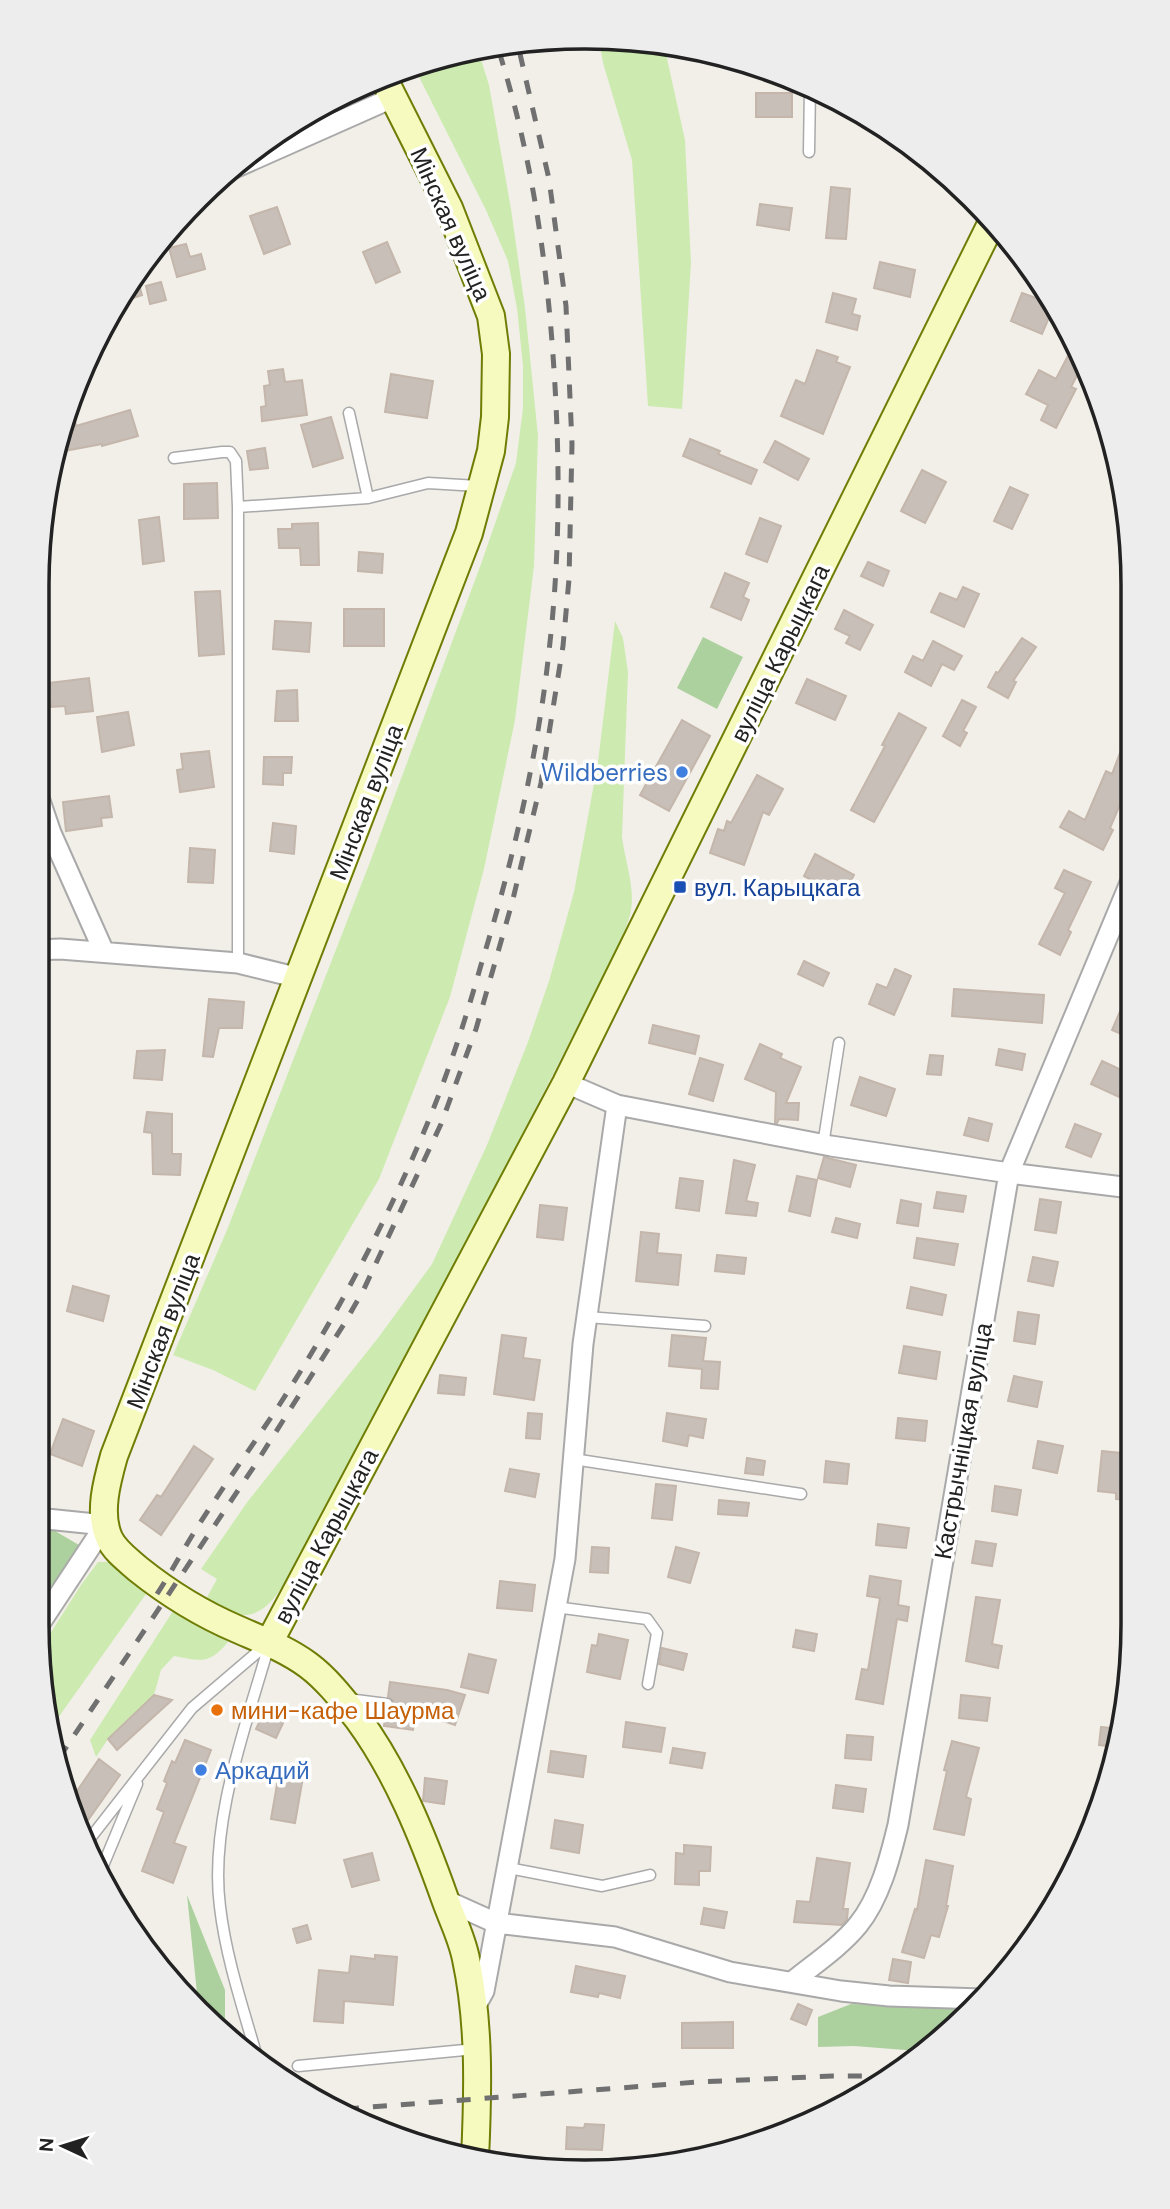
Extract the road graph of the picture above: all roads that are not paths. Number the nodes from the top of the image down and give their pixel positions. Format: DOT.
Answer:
graph roads {
  1 [pos="388,88"];
  2 [pos="810,99"];
  3 [pos="283,142"];
  4 [pos="809,152"];
  5 [pos="987,231"];
  6 [pos="349,413"];
  7 [pos="174,458"];
  8 [pos="482,486"];
  9 [pos="368,498"];
  10 [pos="238,507"];
  11 [pos="49,827"];
  12 [pos="1121,905"];
  13 [pos="49,949"];
  14 [pos="104,951"];
  15 [pos="238,963"];
  16 [pos="299,978"];
  17 [pos="839,1043"];
  18 [pos="566,1083"];
  19 [pos="617,1105"];
  20 [pos="822,1144"];
  21 [pos="1009,1173"];
  22 [pos="1121,1187"];
  23 [pos="587,1317"];
  24 [pos="705,1326"];
  25 [pos="573,1459"];
  26 [pos="801,1494"];
  27 [pos="49,1519"];
  28 [pos="105,1525"];
  29 [pos="555,1607"];
  30 [pos="49,1610"];
  31 [pos="270,1642"];
  32 [pos="648,1684"];
  33 [pos="340,1698"];
  34 [pos="387,1704"];
  35 [pos="143,1771"];
  36 [pos="93,1836"];
  37 [pos="105,1862"];
  38 [pos="508,1868"];
  39 [pos="650,1875"];
  40 [pos="445,1900"];
  41 [pos="496,1923"];
  42 [pos="826,1955"];
  43 [pos="792,1982"];
  44 [pos="841,1991"];
  45 [pos="969,1998"];
  46 [pos="473,2011"];
  47 [pos="254,2045"];
  48 [pos="475,2049"];
  49 [pos="298,2066"];
  50 [pos="476,2149"];
  1 -- 3 [label="street"];
  1 -- 8 [label="street, Мінская вуліца"];
  2 -- 4 [label="lane"];
  5 -- 18 [label="street, вуліца Карыцкага"];
  6 -- 9 [label="lane"];
  7 -- 10 [label="lane"];
  8 -- 9 [label="lane"];
  8 -- 16 [label="street, Мінская вуліца"];
  9 -- 10 [label="lane"];
  10 -- 15 [label="lane"];
  11 -- 14 [label="street"];
  12 -- 21 [label="street, Кастрычніцкая вуліца"];
  13 -- 14 [label="street"];
  14 -- 15 [label="street"];
  15 -- 16 [label="street"];
  16 -- 28 [label="street, Мінская вуліца"];
  17 -- 20 [label="lane"];
  18 -- 19 [label="street"];
  18 -- 31 [label="street, вуліца Карыцкага"];
  19 -- 20 [label="street"];
  19 -- 23 [label="street, вуліца Карыцкага"];
  20 -- 21 [label="street"];
  21 -- 22 [label="street"];
  21 -- 42 [label="street, Кастрычніцкая вуліца"];
  23 -- 24 [label="lane"];
  23 -- 25 [label="street, вуліца Карыцкага"];
  25 -- 26 [label="lane"];
  25 -- 29 [label="street, вуліца Карыцкага"];
  27 -- 28 [label="street"];
  28 -- 30 [label="street"];
  28 -- 31 [label="street"];
  29 -- 32 [label="lane"];
  29 -- 38 [label="street, вуліца Карыцкага"];
  31 -- 33 [label="street, вуліца Карыцкага"];
  31 -- 35 [label="lane"];
  31 -- 47 [label="lane"];
  33 -- 34 [label="lane"];
  33 -- 40 [label="street, вуліца Карыцкага"];
  35 -- 36 [label="lane"];
  35 -- 37 [label="lane"];
  38 -- 39 [label="lane"];
  38 -- 41 [label="street, вуліца Карыцкага"];
  40 -- 41 [label="street"];
  40 -- 46 [label="street, вуліца Карыцкага"];
  41 -- 43 [label="street"];
  41 -- 46 [label="street, вуліца Карыцкага"];
  42 -- 43 [label="street, Кастрычніцкая вуліца"];
  42 -- 44 [label="street"];
  43 -- 44 [label="street"];
  44 -- 45 [label="street"];
  46 -- 48 [label="street, вуліца Карыцкага"];
  48 -- 49 [label="lane"];
  48 -- 50 [label="street, вуліца Карыцкага"];
}
